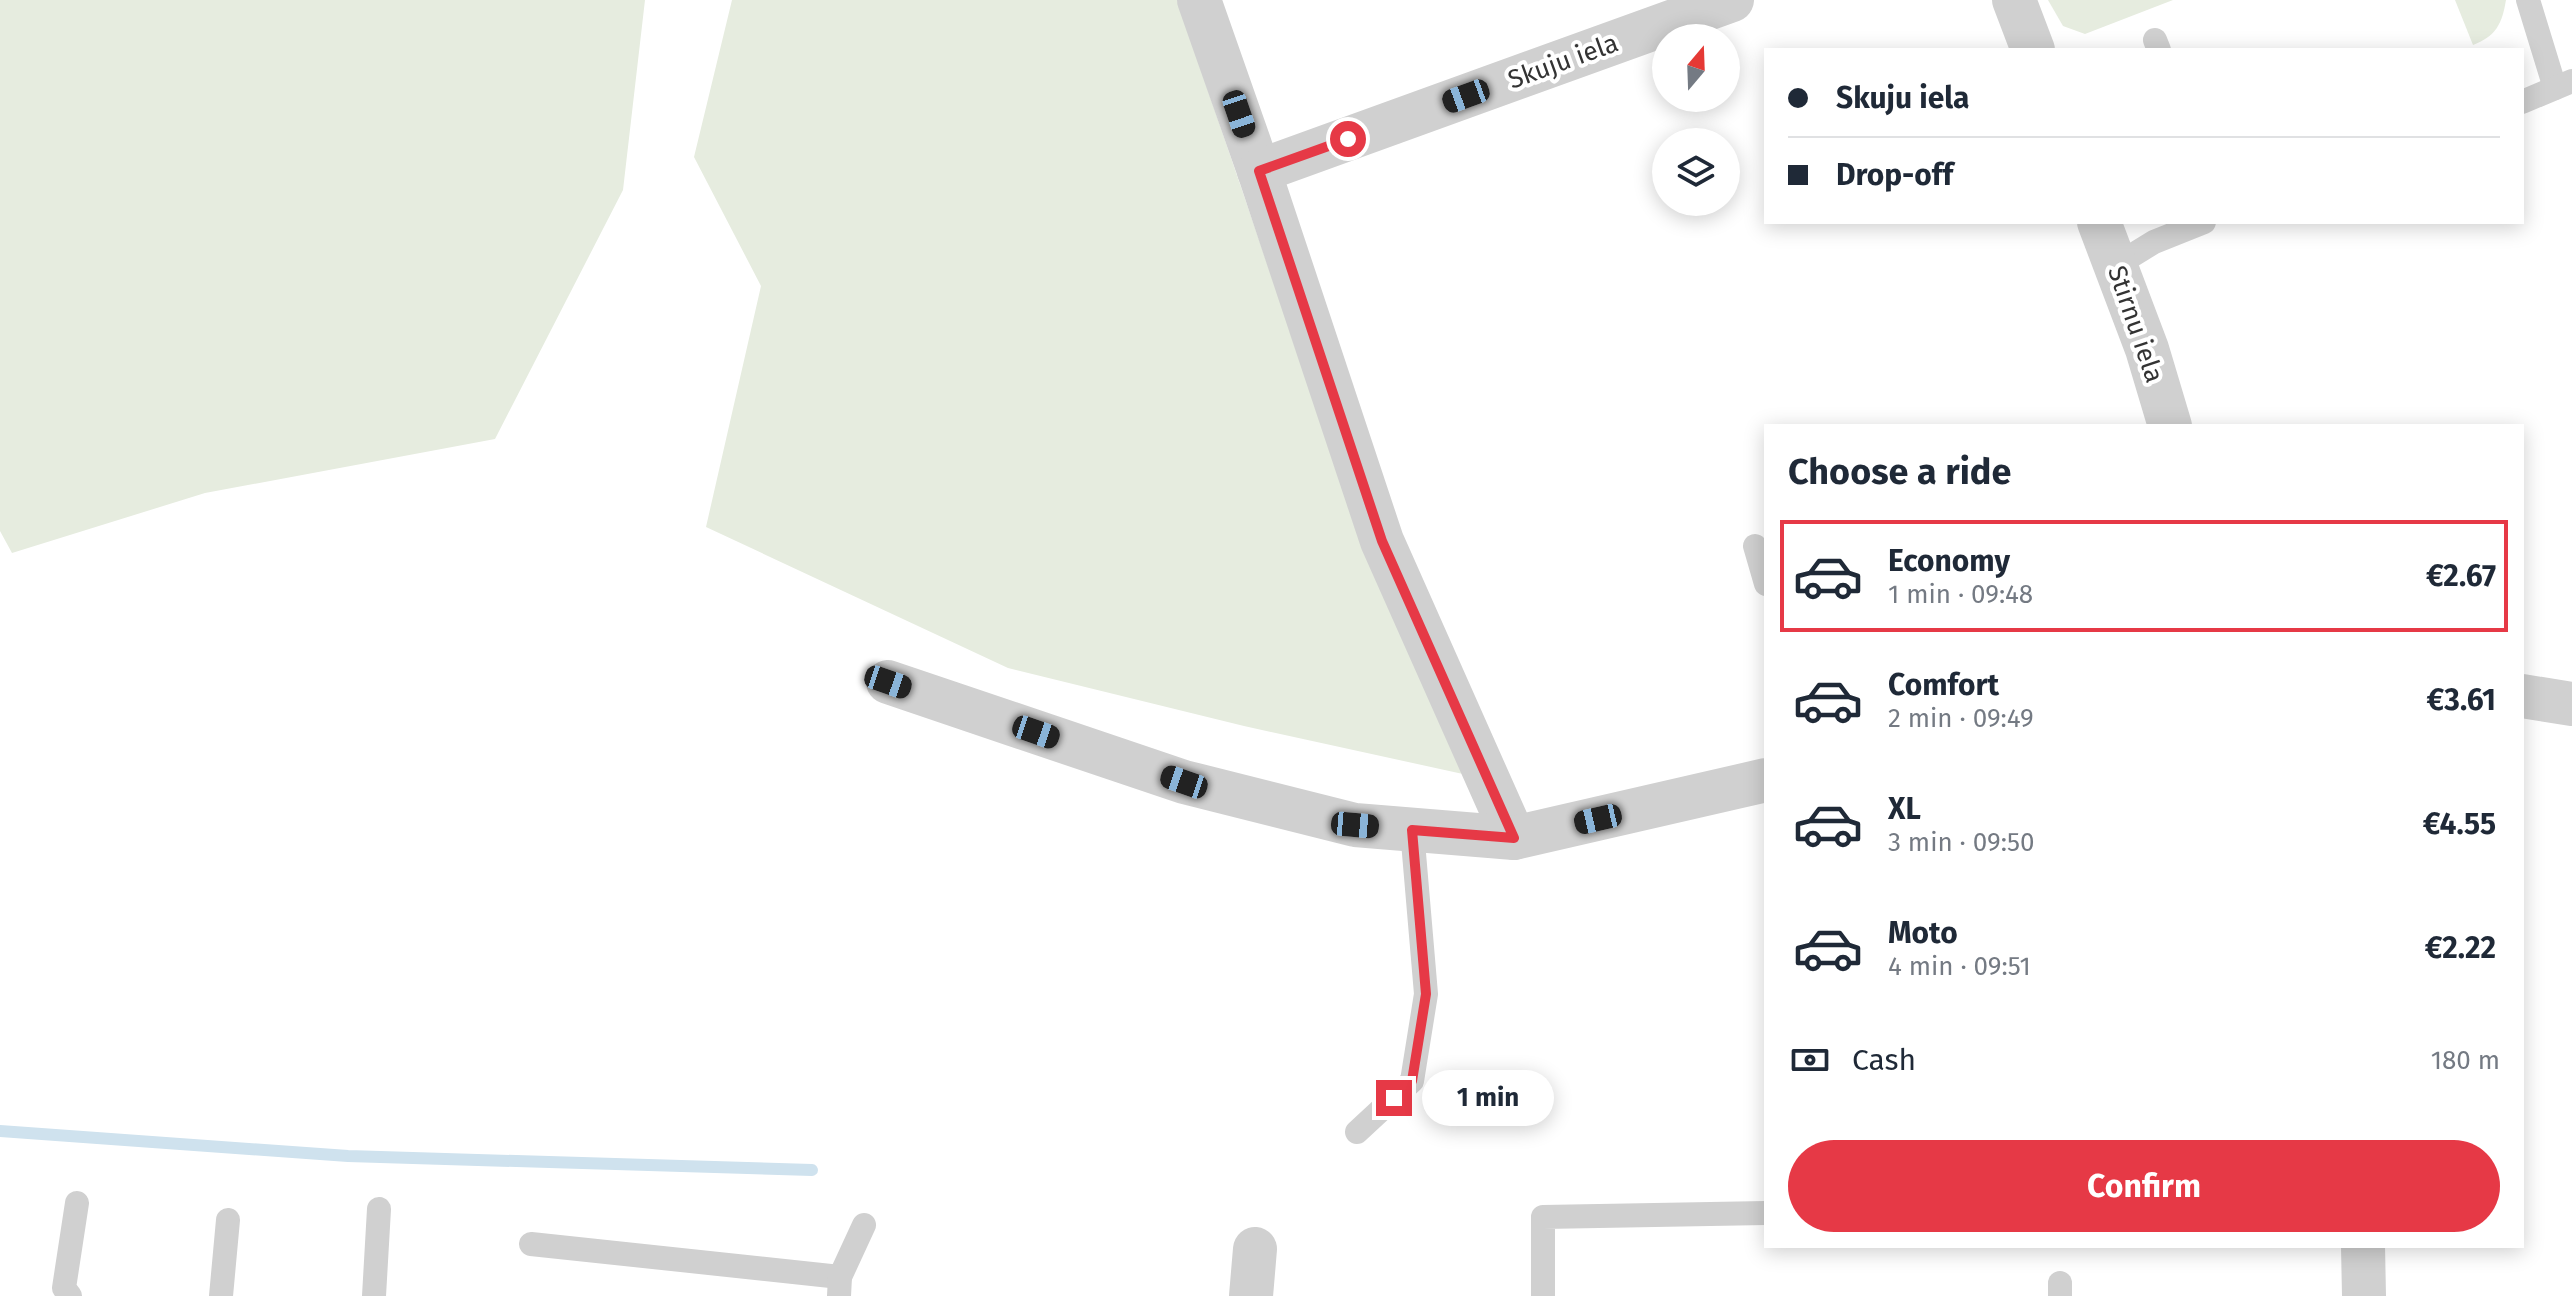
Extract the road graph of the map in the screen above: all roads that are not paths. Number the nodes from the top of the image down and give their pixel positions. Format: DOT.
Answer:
graph roads {
  1 [pos="1199,0"];
  2 [pos="1732,0"];
  3 [pos="2014,0"];
  4 [pos="2528,0"];
  5 [pos="2032,48"];
  6 [pos="2564,84"];
  7 [pos="2524,101"];
  8 [pos="1259,171"];
  9 [pos="2100,224"];
  10 [pos="2199,224"];
  11 [pos="2115,266"];
  12 [pos="2169,424"];
  13 [pos="1755,546"];
  14 [pos="1764,577"];
  15 [pos="888,682"];
  16 [pos="2524,696"];
  17 [pos="2572,704"];
  18 [pos="1764,780"];
  19 [pos="1412,830"];
  20 [pos="1514,838"];
  21 [pos="1357,1132"];
  22 [pos="77,1203"];
  23 [pos="379,1209"];
  24 [pos="1764,1213"];
  25 [pos="228,1220"];
  26 [pos="864,1225"];
  27 [pos="531,1244"];
  28 [pos="2363,1248"];
  29 [pos="1255,1249"];
  30 [pos="840,1286"];
  31 [pos="70,1296"];
  32 [pos="221,1296"];
  33 [pos="374,1296"];
  34 [pos="1251,1296"];
  35 [pos="1543,1296"];
  36 [pos="2364,1296"];
  1 -- 8 [label="street"];
  2 -- 8 [label="street, Skuju iela"];
  3 -- 5 [label="street"];
  4 -- 6 [label="lane"];
  6 -- 7 [label="lane"];
  8 -- 20 [label="street"];
  9 -- 11 [label="street, Stirnu iela"];
  10 -- 11 [label="lane"];
  11 -- 12 [label="street, Stirnu iela"];
  13 -- 14 [label="lane"];
  15 -- 19 [label="street"];
  16 -- 17 [label="street"];
  18 -- 20 [label="street"];
  19 -- 20 [label="street"];
  19 -- 21 [label="lane"];
  22 -- 31 [label="lane"];
  23 -- 33 [label="lane"];
  24 -- 35 [label="lane"];
  25 -- 32 [label="lane"];
  26 -- 30 [label="lane"];
  27 -- 30 [label="lane"];
  28 -- 36 [label="street"];
  29 -- 34 [label="street"];
}
